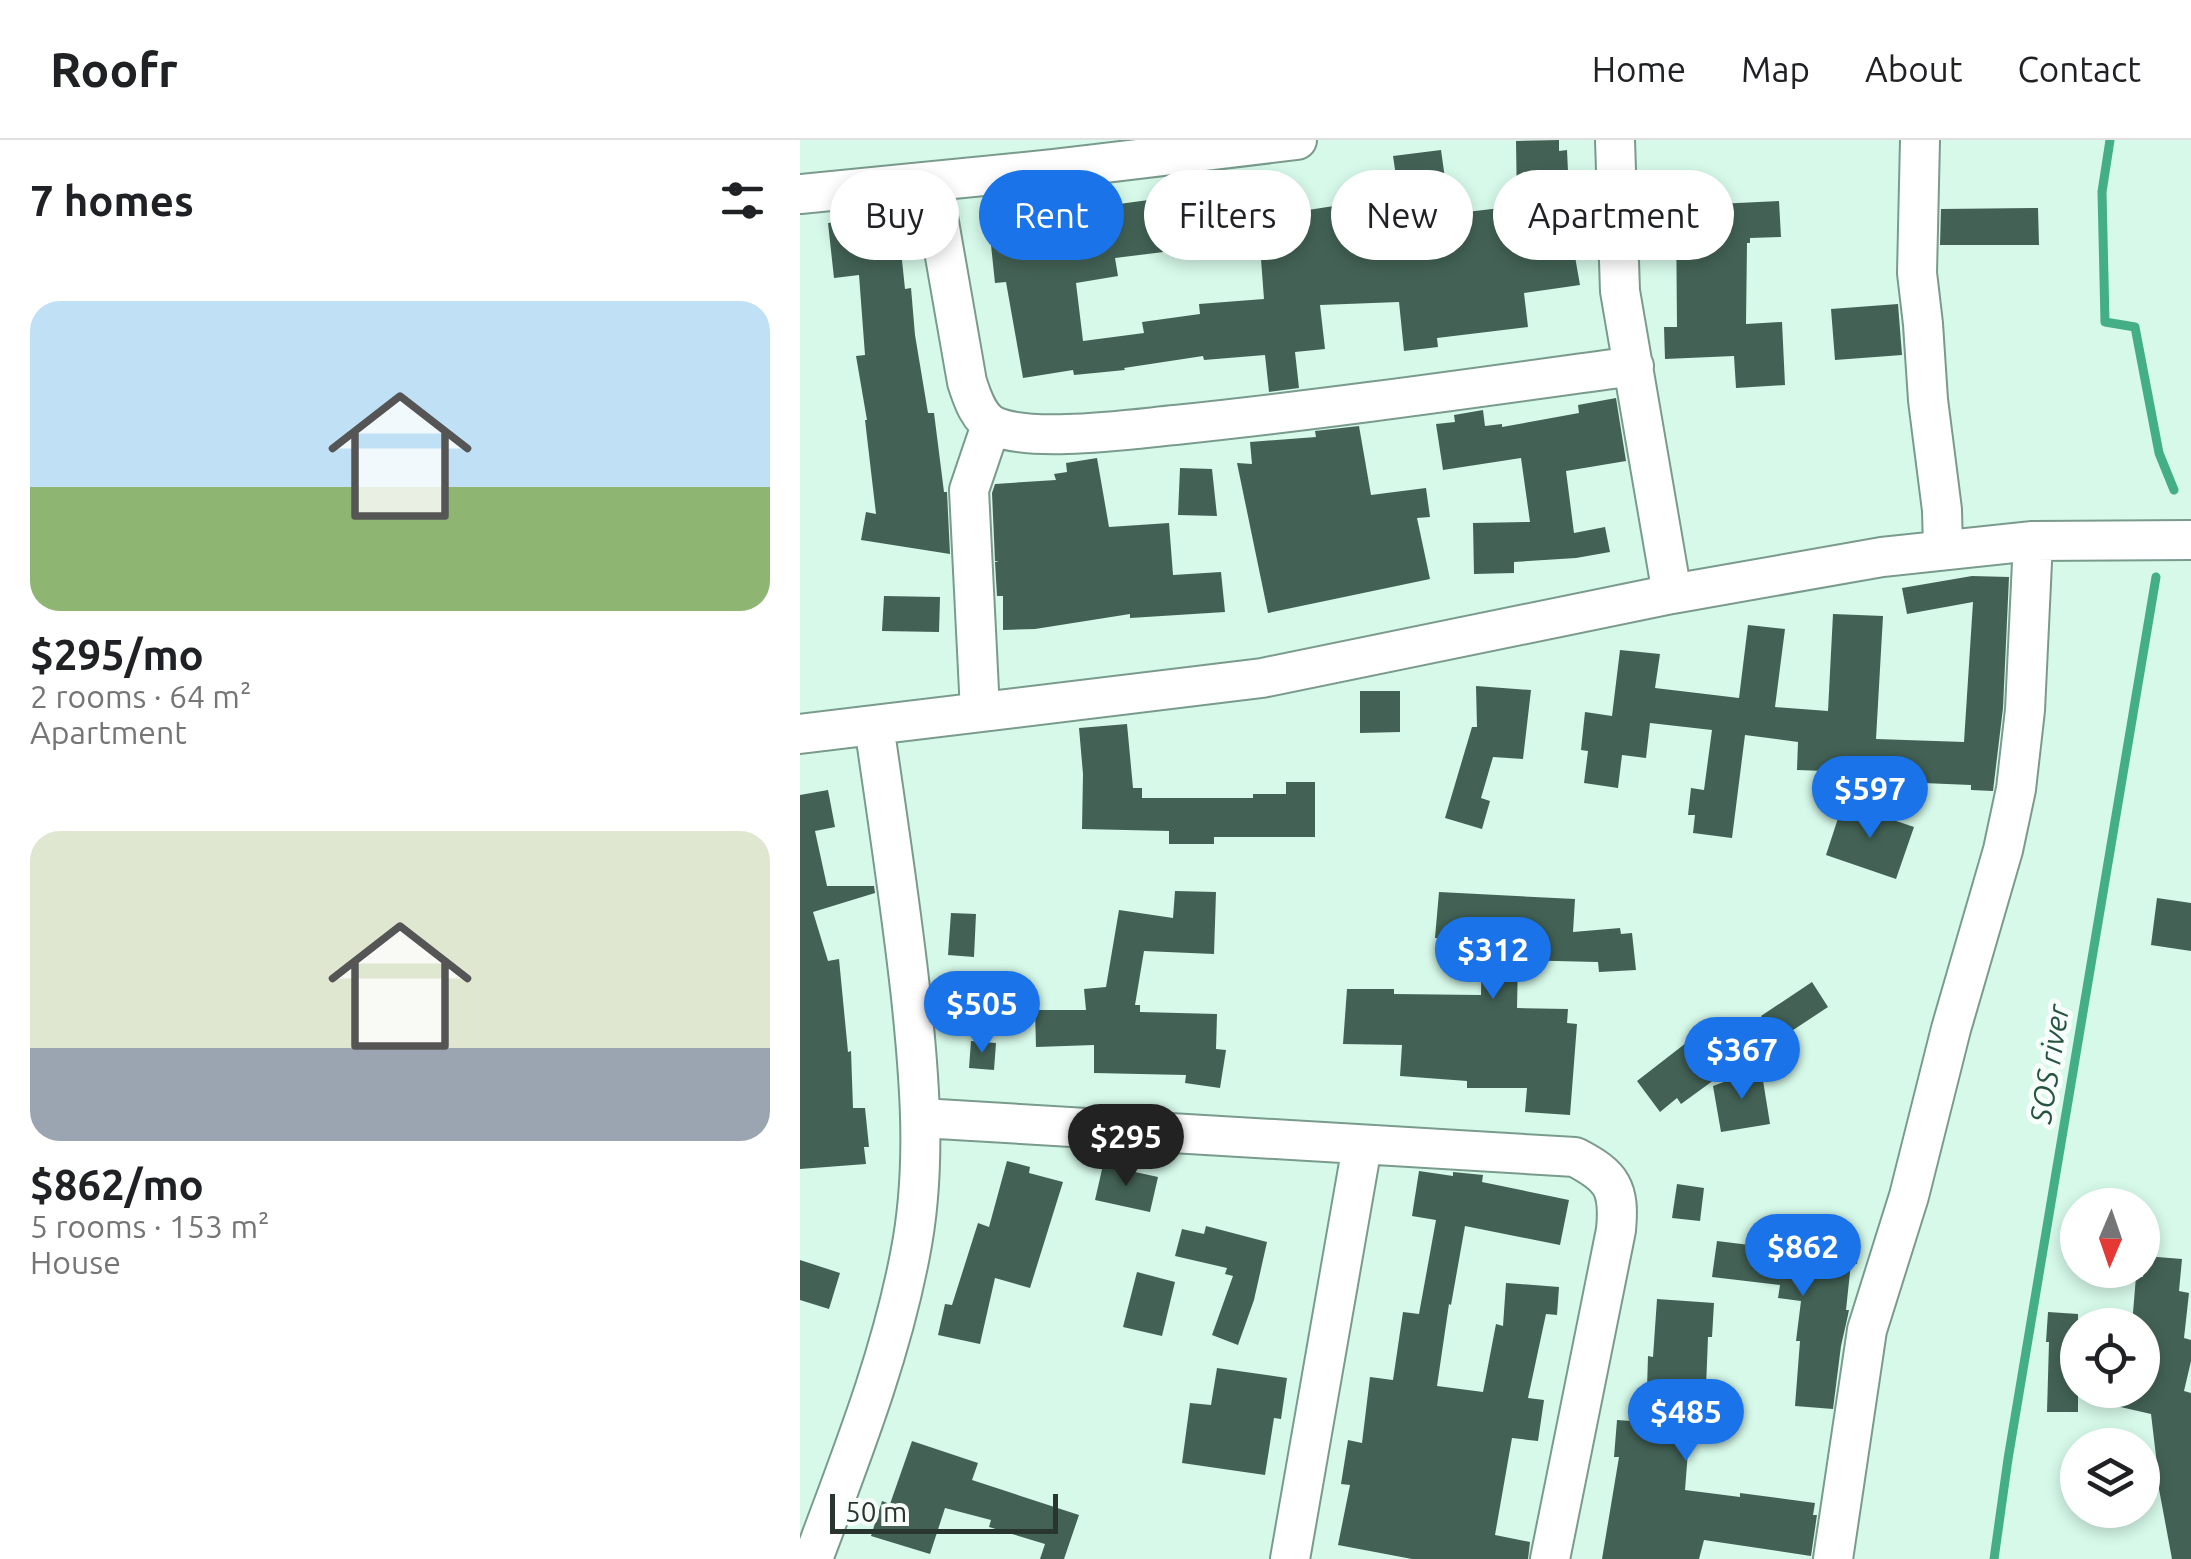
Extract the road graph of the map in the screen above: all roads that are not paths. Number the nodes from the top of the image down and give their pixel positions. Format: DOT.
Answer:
graph roads {
  1 [pos="1297,140"];
  2 [pos="1616,140"];
  3 [pos="1920,140"];
  4 [pos="1050,154"];
  5 [pos="959,176"];
  6 [pos="830,191"];
  7 [pos="800,194"];
  8 [pos="946,260"];
  9 [pos="1634,366"];
  10 [pos="991,425"];
  11 [pos="2191,540"];
  12 [pos="2033,541"];
  13 [pos="1943,549"];
  14 [pos="1672,594"];
  15 [pos="980,711"];
  16 [pos="874,725"];
  17 [pos="800,734"];
  18 [pos="920,1118"];
  19 [pos="1362,1146"];
  20 [pos="813,1559"];
  21 [pos="1290,1559"];
  22 [pos="1550,1559"];
  23 [pos="1833,1559"];
  1 -- 4 [label="street"];
  2 -- 9 [label="street"];
  3 -- 13 [label="street"];
  4 -- 5 [label="street"];
  6 -- 7 [label="street"];
  8 -- 10 [label="street"];
  9 -- 10 [label="street"];
  9 -- 14 [label="street"];
  10 -- 15 [label="street"];
  11 -- 12 [label="street"];
  12 -- 13 [label="street"];
  12 -- 23 [label="street"];
  13 -- 14 [label="street"];
  14 -- 15 [label="street"];
  15 -- 16 [label="street"];
  16 -- 17 [label="street"];
  16 -- 18 [label="street"];
  18 -- 19 [label="street"];
  18 -- 20 [label="street"];
  19 -- 21 [label="street"];
  19 -- 22 [label="street"];
}
